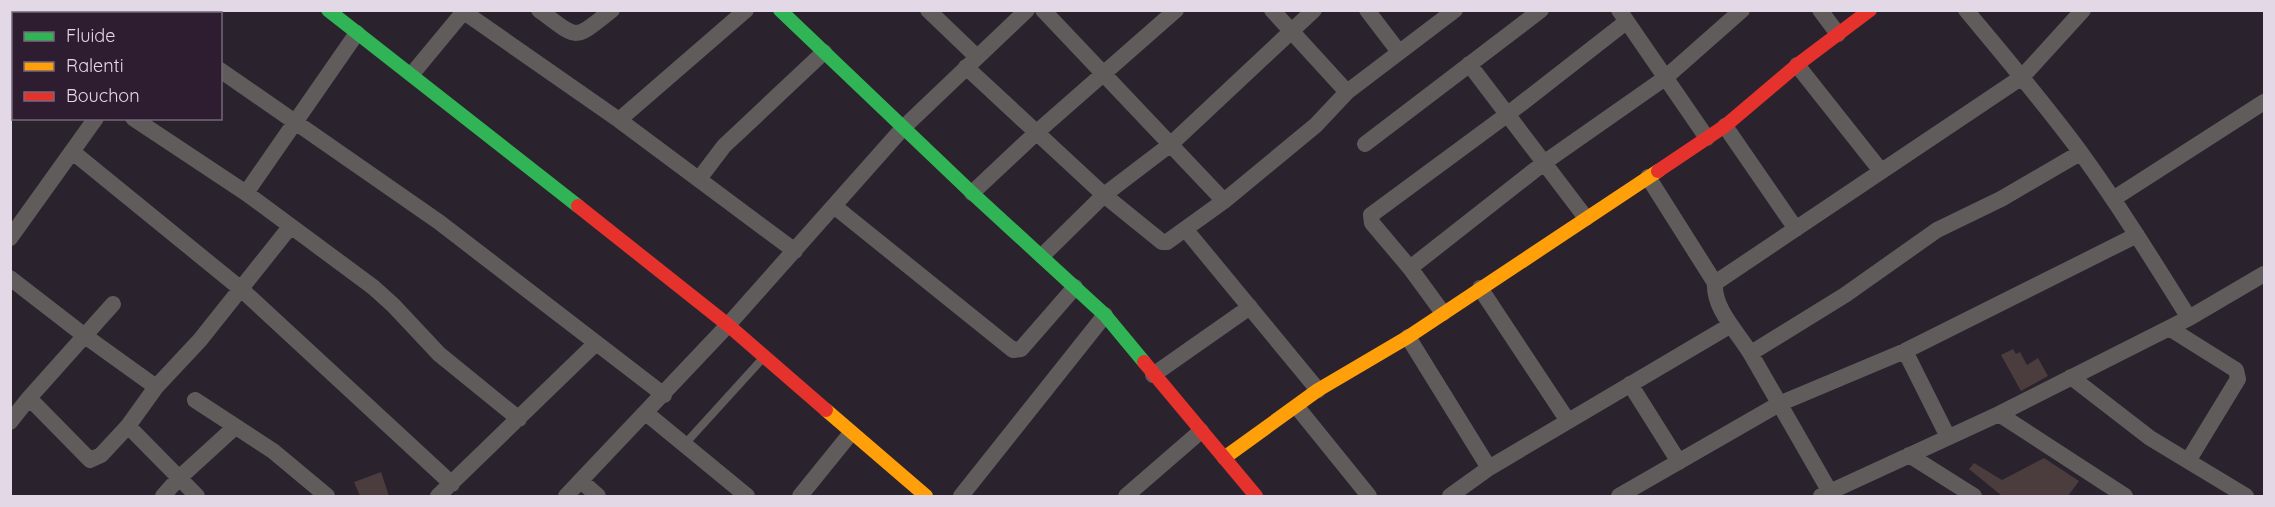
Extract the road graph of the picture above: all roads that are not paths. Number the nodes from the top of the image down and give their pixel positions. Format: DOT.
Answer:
graph roads {
  1 [pos="328,10"];
  2 [pos="539,10"];
  3 [pos="612,10"];
  4 [pos="746,10"];
  5 [pos="780,10"];
  6 [pos="928,10"];
  7 [pos="1027,10"];
  8 [pos="1043,10"];
  9 [pos="1272,10"];
  10 [pos="1314,10"];
  11 [pos="1367,10"];
  12 [pos="1455,10"];
  13 [pos="1541,10"];
  14 [pos="1742,10"];
  15 [pos="1820,10"];
  16 [pos="1870,10"];
  17 [pos="1966,10"];
  18 [pos="2083,10"];
  19 [pos="464,11"];
  20 [pos="1172,12"];
  21 [pos="1623,16"];
  22 [pos="1291,32"];
  23 [pos="357,33"];
  24 [pos="1838,34"];
  25 [pos="824,52"];
  26 [pos="1399,52"];
  27 [pos="972,62"];
  28 [pos="1469,64"];
  29 [pos="1797,65"];
  30 [pos="222,71"];
  31 [pos="412,74"];
  32 [pos="1104,75"];
  33 [pos="2022,77"];
  34 [pos="1665,78"];
  35 [pos="1347,92"];
  36 [pos="2265,102"];
  37 [pos="1508,114"];
  38 [pos="95,120"];
  39 [pos="136,120"];
  40 [pos="619,120"];
  41 [pos="295,122"];
  42 [pos="1725,126"];
  43 [pos="903,128"];
  44 [pos="1037,132"];
  45 [pos="1707,138"];
  46 [pos="1171,144"];
  47 [pos="1365,144"];
  48 [pos="74,153"];
  49 [pos="2080,153"];
  50 [pos="1545,162"];
  51 [pos="1881,171"];
  52 [pos="1648,177"];
  53 [pos="699,179"];
  54 [pos="246,193"];
  55 [pos="972,193"];
  56 [pos="1104,195"];
  57 [pos="2113,199"];
  58 [pos="1224,201"];
  59 [pos="834,206"];
  60 [pos="1586,218"];
  61 [pos="290,227"];
  62 [pos="1796,229"];
  63 [pos="1186,230"];
  64 [pos="2137,235"];
  65 [pos="10,238"];
  66 [pos="795,251"];
  67 [pos="1042,256"];
  68 [pos="1410,268"];
  69 [pos="2265,274"];
  70 [pos="10,278"];
  71 [pos="1715,283"];
  72 [pos="1075,287"];
  73 [pos="1480,288"];
  74 [pos="241,289"];
  75 [pos="113,304"];
  76 [pos="1250,307"];
  77 [pos="1443,313"];
  78 [pos="1105,315"];
  79 [pos="2189,318"];
  80 [pos="728,325"];
  81 [pos="1731,325"];
  82 [pos="2169,328"];
  83 [pos="85,336"];
  84 [pos="1408,337"];
  85 [pos="596,344"];
  86 [pos="1905,351"];
  87 [pos="1751,354"];
  88 [pos="764,357"];
  89 [pos="1153,375"];
  90 [pos="2072,377"];
  91 [pos="1630,384"];
  92 [pos="156,387"];
  93 [pos="1318,390"];
  94 [pos="664,395"];
  95 [pos="29,398"];
  96 [pos="195,400"];
  97 [pos="1779,405"];
  98 [pos="1297,406"];
  99 [pos="646,413"];
  100 [pos="1999,414"];
  101 [pos="519,419"];
  102 [pos="1568,421"];
  103 [pos="10,422"];
  104 [pos="128,426"];
  105 [pos="235,427"];
  106 [pos="1201,431"];
  107 [pos="851,433"];
  108 [pos="1948,437"];
  109 [pos="684,445"];
  110 [pos="1910,455"];
  111 [pos="1224,458"];
  112 [pos="2188,461"];
  113 [pos="1679,462"];
  114 [pos="1489,468"];
  115 [pos="178,479"];
  116 [pos="581,481"];
  117 [pos="452,484"];
  118 [pos="1248,493"];
  119 [pos="1826,494"];
  120 [pos="163,496"];
  121 [pos="197,496"];
  122 [pos="327,496"];
  123 [pos="438,496"];
  124 [pos="566,496"];
  125 [pos="598,496"];
  126 [pos="747,496"];
  127 [pos="800,496"];
  128 [pos="926,496"];
  129 [pos="961,496"];
  130 [pos="1126,496"];
  131 [pos="1369,496"];
  132 [pos="1449,496"];
  133 [pos="1619,496"];
  134 [pos="1972,496"];
  135 [pos="2125,496"];
  136 [pos="2246,496"];
  1 -- 23 [label="street"];
  2 -- 3 [label="street"];
  4 -- 40 [label="street"];
  5 -- 25 [label="street"];
  6 -- 27 [label="street"];
  7 -- 27 [label="street"];
  8 -- 32 [label="street"];
  9 -- 22 [label="street"];
  10 -- 22 [label="street"];
  11 -- 26 [label="street"];
  12 -- 26 [label="street"];
  13 -- 28 [label="street"];
  14 -- 34 [label="street"];
  15 -- 24 [label="street"];
  16 -- 24 [label="street"];
  17 -- 33 [label="street"];
  18 -- 33 [label="street"];
  19 -- 31 [label="street"];
  19 -- 40 [label="street"];
  20 -- 32 [label="street"];
  21 -- 34 [label="street"];
  21 -- 37 [label="street"];
  22 -- 35 [label="street"];
  22 -- 46 [label="street"];
  23 -- 31 [label="street"];
  23 -- 41 [label="street"];
  24 -- 29 [label="street"];
  25 -- 43 [label="street"];
  25 -- 53 [label="street"];
  26 -- 35 [label="street"];
  27 -- 43 [label="street"];
  27 -- 44 [label="street"];
  28 -- 37 [label="street"];
  28 -- 47 [label="street"];
  29 -- 42 [label="street"];
  29 -- 51 [label="street"];
  30 -- 41 [label="street"];
  31 -- 80 [label="street"];
  32 -- 44 [label="street"];
  32 -- 46 [label="street"];
  33 -- 49 [label="street"];
  33 -- 51 [label="street"];
  34 -- 45 [label="street"];
  34 -- 50 [label="street"];
  35 -- 58 [label="street"];
  36 -- 57 [label="street"];
  37 -- 50 [label="street"];
  37 -- 68 [label="street"];
  38 -- 48 [label="street"];
  39 -- 54 [label="street"];
  40 -- 53 [label="street"];
  41 -- 54 [label="street"];
  41 -- 85 [label="street"];
  42 -- 45 [label="street"];
  42 -- 62 [label="street"];
  43 -- 55 [label="street"];
  43 -- 59 [label="street"];
  44 -- 55 [label="street"];
  44 -- 56 [label="street"];
  45 -- 52 [label="street"];
  46 -- 56 [label="street"];
  46 -- 58 [label="street"];
  48 -- 65 [label="street"];
  48 -- 74 [label="street"];
  49 -- 57 [label="street"];
  49 -- 87 [label="street"];
  50 -- 60 [label="street"];
  50 -- 68 [label="street"];
  51 -- 62 [label="street"];
  52 -- 60 [label="street"];
  52 -- 71 [label="street"];
  53 -- 66 [label="street"];
  54 -- 61 [label="street"];
  55 -- 67 [label="street"];
  56 -- 63 [label="street"];
  56 -- 67 [label="street"];
  57 -- 64 [label="street"];
  58 -- 63 [label="street"];
  59 -- 66 [label="street"];
  59 -- 72 [label="street"];
  60 -- 73 [label="street"];
  61 -- 74 [label="street"];
  61 -- 101 [label="street"];
  62 -- 71 [label="street"];
  63 -- 76 [label="street"];
  64 -- 79 [label="street"];
  64 -- 86 [label="street"];
  66 -- 80 [label="street"];
  67 -- 72 [label="street"];
  68 -- 77 [label="street"];
  69 -- 79 [label="street"];
  70 -- 83 [label="street"];
  71 -- 81 [label="street"];
  72 -- 78 [label="street"];
  73 -- 77 [label="street"];
  73 -- 102 [label="street"];
  74 -- 92 [label="street"];
  74 -- 117 [label="street"];
  75 -- 83 [label="street"];
  76 -- 89 [label="street"];
  76 -- 93 [label="street"];
  77 -- 84 [label="street"];
  78 -- 89 [label="street"];
  78 -- 129 [label="street"];
  79 -- 82 [label="street"];
  80 -- 88 [label="street"];
  80 -- 94 [label="street"];
  81 -- 87 [label="street"];
  81 -- 91 [label="street"];
  82 -- 90 [label="street"];
  82 -- 112 [label="street"];
  83 -- 92 [label="street"];
  83 -- 95 [label="street"];
  84 -- 93 [label="street"];
  84 -- 114 [label="street"];
  85 -- 94 [label="street"];
  85 -- 101 [label="street"];
  86 -- 97 [label="street"];
  86 -- 108 [label="street"];
  87 -- 97 [label="street"];
  88 -- 107 [label="street"];
  88 -- 109 [label="lane"];
  89 -- 106 [label="street"];
  90 -- 100 [label="street"];
  90 -- 112 [label="street"];
  91 -- 102 [label="street"];
  91 -- 113 [label="street"];
  92 -- 104 [label="street"];
  93 -- 98 [label="street"];
  94 -- 99 [label="street"];
  95 -- 103 [label="street"];
  95 -- 104 [label="street"];
  96 -- 105 [label="street"];
  97 -- 113 [label="street"];
  97 -- 119 [label="street"];
  98 -- 111 [label="street"];
  98 -- 131 [label="street"];
  99 -- 109 [label="street"];
  99 -- 116 [label="street"];
  100 -- 108 [label="street"];
  100 -- 135 [label="street"];
  101 -- 117 [label="street"];
  102 -- 114 [label="street"];
  104 -- 115 [label="street"];
  105 -- 115 [label="street"];
  105 -- 122 [label="street"];
  106 -- 111 [label="street"];
  106 -- 130 [label="street"];
  107 -- 127 [label="street"];
  107 -- 128 [label="street"];
  108 -- 110 [label="street"];
  109 -- 126 [label="street"];
  110 -- 119 [label="street"];
  110 -- 134 [label="street"];
  111 -- 118 [label="street"];
  112 -- 136 [label="street"];
  113 -- 133 [label="street"];
  114 -- 132 [label="street"];
  115 -- 120 [label="street"];
  115 -- 121 [label="street"];
  116 -- 124 [label="street"];
  116 -- 125 [label="street"];
  117 -- 123 [label="street"];
}
